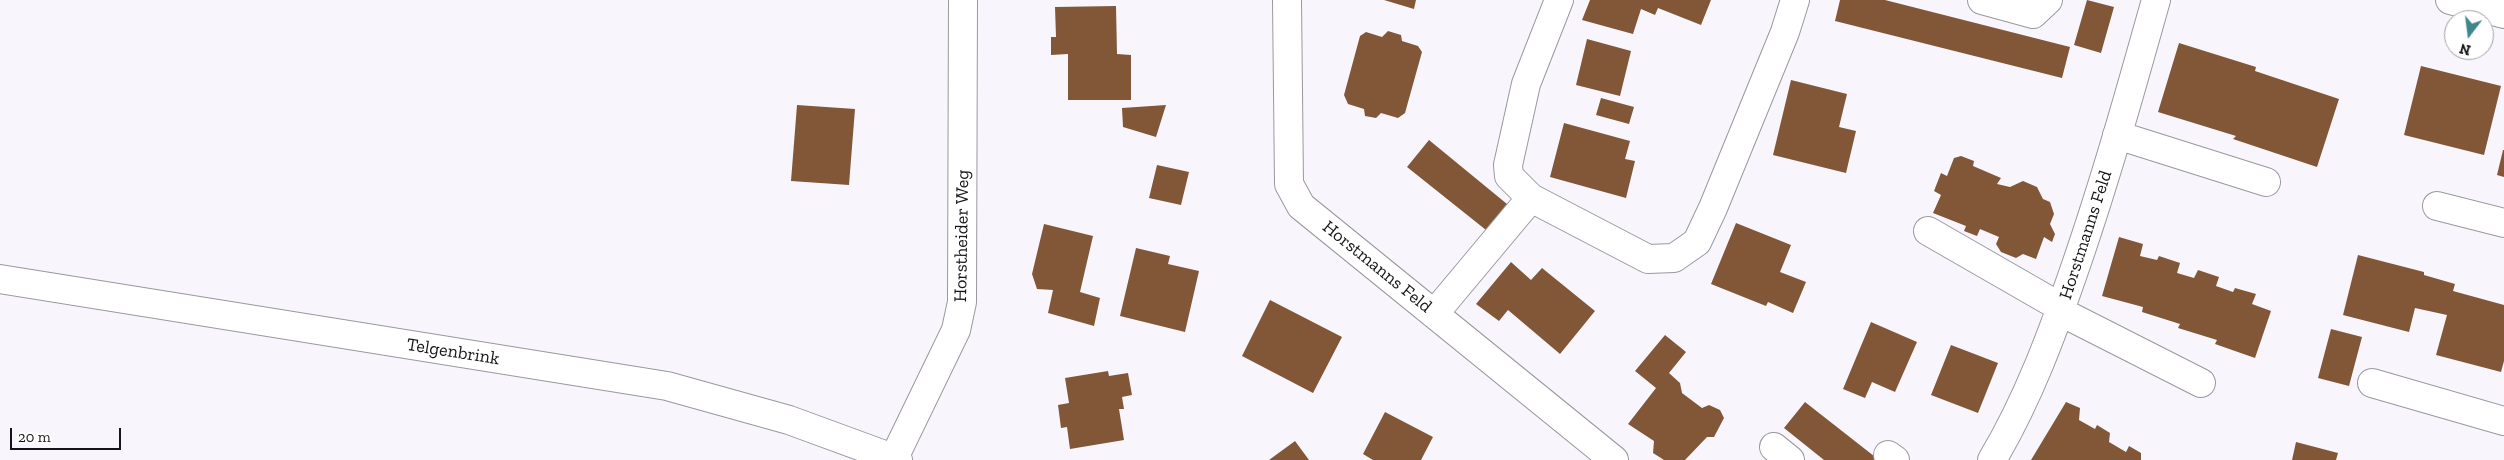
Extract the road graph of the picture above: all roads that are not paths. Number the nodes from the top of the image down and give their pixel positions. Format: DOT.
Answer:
graph roads {
  1 [pos="963,0"];
  2 [pos="1287,0"];
  3 [pos="1559,0"];
  4 [pos="1795,0"];
  5 [pos="1982,0"];
  6 [pos="2048,0"];
  7 [pos="2156,0"];
  8 [pos="2450,0"];
  9 [pos="2504,14"];
  10 [pos="2117,135"];
  11 [pos="2266,182"];
  12 [pos="1531,198"];
  13 [pos="2437,206"];
  14 [pos="2504,223"];
  15 [pos="1928,231"];
  16 [pos="0,278"];
  17 [pos="2061,310"];
  18 [pos="1434,314"];
  19 [pos="2201,382"];
  20 [pos="2372,383"];
  21 [pos="2504,421"];
  22 [pos="896,459"];
  23 [pos="1614,460"];
  24 [pos="1992,460"];
  1 -- 22 [label="street, Horstheider Weg"];
  2 -- 18 [label="street, Horstmanns Feld"];
  3 -- 12 [label="street"];
  4 -- 12 [label="street"];
  5 -- 6 [label="street"];
  7 -- 10 [label="street, Horstmanns Feld"];
  8 -- 9 [label="street"];
  10 -- 11 [label="street"];
  10 -- 17 [label="street, Horstmanns Feld"];
  12 -- 18 [label="street"];
  13 -- 14 [label="street"];
  15 -- 17 [label="street"];
  16 -- 22 [label="street, Telgenbrink"];
  17 -- 19 [label="street"];
  17 -- 24 [label="street, Horstmanns Feld"];
  18 -- 23 [label="street, Horstmanns Feld"];
  20 -- 21 [label="street"];
}
